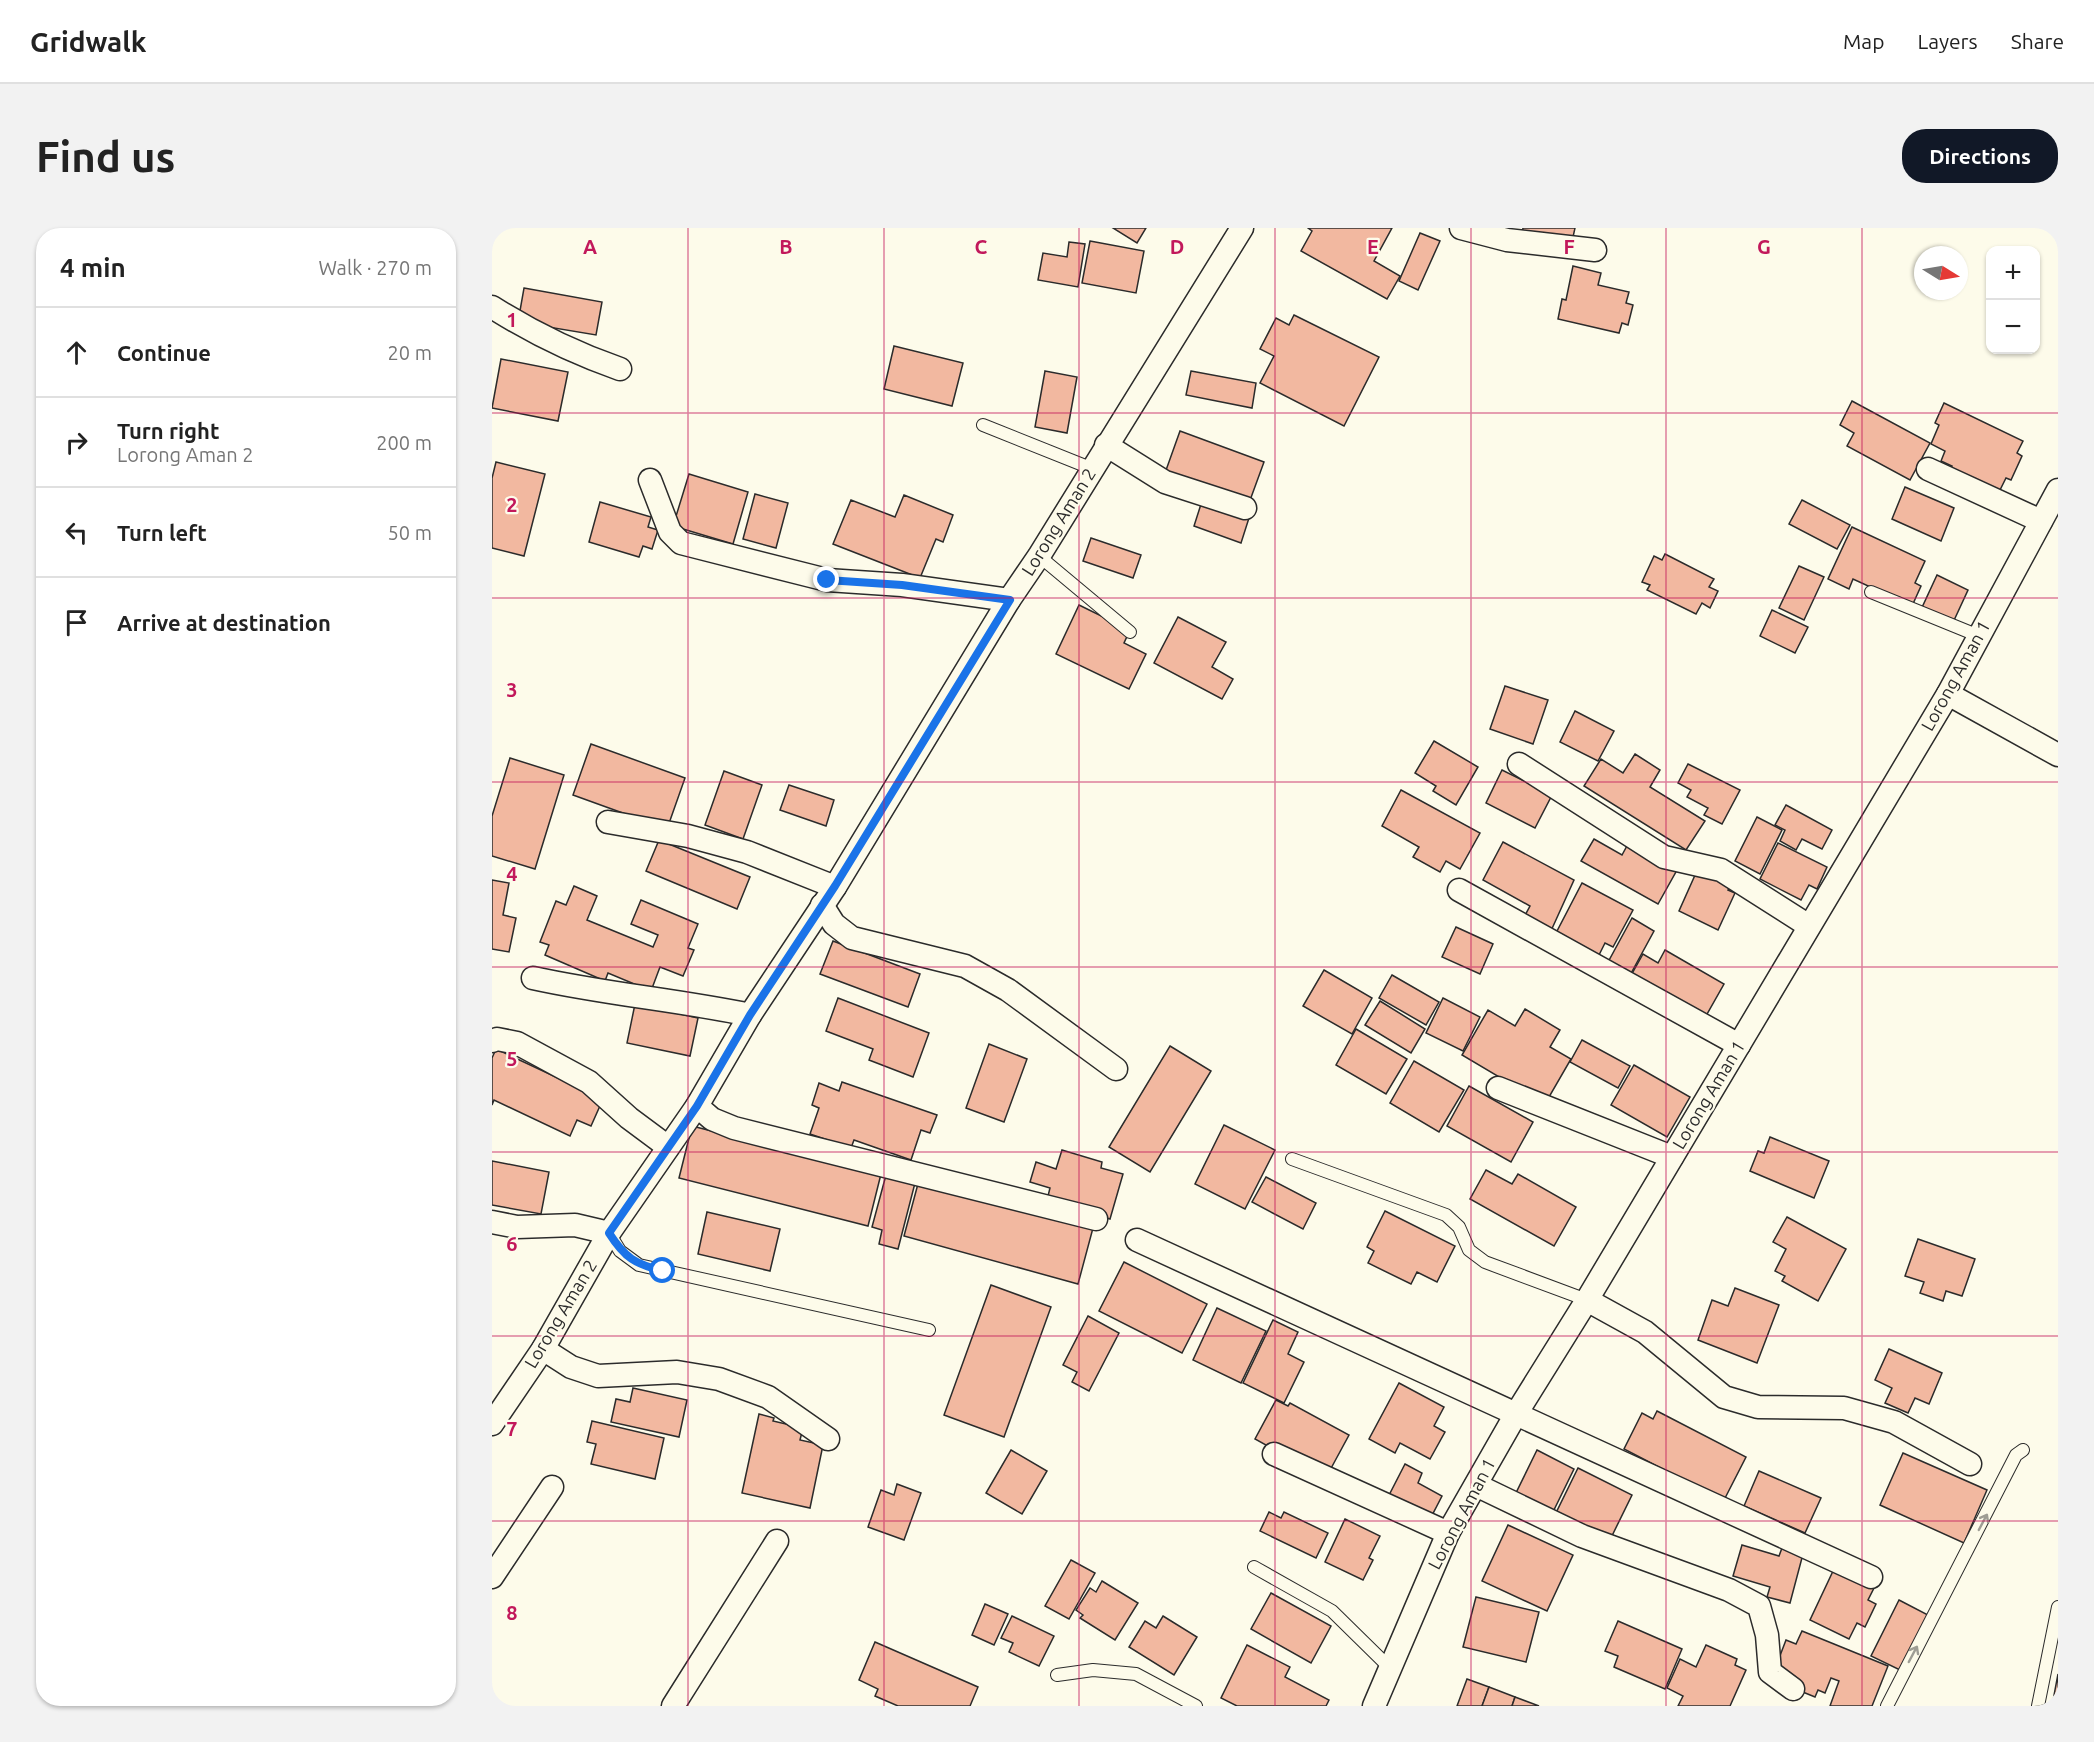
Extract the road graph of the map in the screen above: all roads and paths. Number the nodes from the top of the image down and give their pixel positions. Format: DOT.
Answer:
graph roads {
  1 [pos="1242,228"];
  2 [pos="1461,228"];
  3 [pos="1595,250"];
  4 [pos="492,307"];
  5 [pos="620,369"];
  6 [pos="983,425"];
  7 [pos="1106,445"];
  8 [pos="1093,469"];
  9 [pos="1928,469"];
  10 [pos="650,480"];
  11 [pos="2058,490"];
  12 [pos="1245,508"];
  13 [pos="2042,521"];
  14 [pos="1039,556"];
  15 [pos="1871,592"];
  16 [pos="1010,600"];
  17 [pos="1130,632"];
  18 [pos="1979,636"];
  19 [pos="1948,694"];
  20 [pos="2058,755"];
  21 [pos="1519,764"];
  22 [pos="608,822"];
  23 [pos="1459,890"];
  24 [pos="828,896"];
  25 [pos="1809,926"];
  26 [pos="533,978"];
  27 [pos="750,1015"];
  28 [pos="492,1041"];
  29 [pos="1739,1045"];
  30 [pos="1116,1069"];
  31 [pos="1498,1088"];
  32 [pos="697,1106"];
  33 [pos="668,1147"];
  34 [pos="1672,1157"];
  35 [pos="1292,1159"];
  36 [pos="1096,1219"];
  37 [pos="492,1222"];
  38 [pos="609,1233"];
  39 [pos="1137,1240"];
  40 [pos="1587,1300"];
  41 [pos="929,1330"];
  42 [pos="543,1349"];
  43 [pos="1516,1414"];
  44 [pos="492,1424"];
  45 [pos="828,1439"];
  46 [pos="2024,1450"];
  47 [pos="1274,1454"];
  48 [pos="1970,1464"];
  49 [pos="1476,1485"];
  50 [pos="552,1486"];
  51 [pos="1448,1533"];
  52 [pos="777,1541"];
  53 [pos="1254,1567"];
  54 [pos="492,1576"];
  55 [pos="1871,1577"];
  56 [pos="2058,1607"];
  57 [pos="1390,1668"];
  58 [pos="1057,1675"];
  59 [pos="1793,1689"];
  60 [pos="673,1706"];
  61 [pos="1196,1706"];
  62 [pos="1374,1706"];
  63 [pos="1887,1706"];
  64 [pos="2038,1706"];
  1 -- 7 [label="street, Lorong Aman 2"];
  2 -- 3 [label="street"];
  4 -- 5 [label="street"];
  6 -- 8 [label="lane"];
  7 -- 8 [label="street, Lorong Aman 2"];
  7 -- 12 [label="street"];
  8 -- 14 [label="street, Lorong Aman 2"];
  9 -- 13 [label="street"];
  10 -- 16 [label="street"];
  11 -- 13 [label="street, Lorong Aman 1"];
  13 -- 18 [label="street, Lorong Aman 1"];
  14 -- 16 [label="street, Lorong Aman 2"];
  14 -- 17 [label="lane"];
  15 -- 18 [label="lane"];
  16 -- 24 [label="street, Lorong Aman 2"];
  18 -- 19 [label="street, Lorong Aman 1"];
  19 -- 20 [label="street"];
  19 -- 25 [label="street, Lorong Aman 1"];
  21 -- 25 [label="street"];
  22 -- 24 [label="street"];
  23 -- 29 [label="street"];
  24 -- 27 [label="street, Lorong Aman 2"];
  24 -- 30 [label="street"];
  25 -- 29 [label="street, Lorong Aman 1"];
  26 -- 27 [label="street"];
  27 -- 32 [label="street, Lorong Aman 2"];
  28 -- 33 [label="street"];
  29 -- 34 [label="street, Lorong Aman 1"];
  31 -- 34 [label="street"];
  32 -- 33 [label="street, Lorong Aman 2"];
  32 -- 36 [label="street"];
  33 -- 38 [label="street, Lorong Aman 2"];
  34 -- 40 [label="street, Lorong Aman 1"];
  35 -- 40 [label="lane"];
  37 -- 38 [label="street"];
  38 -- 41 [label="lane"];
  38 -- 42 [label="street, Lorong Aman 2"];
  39 -- 43 [label="street"];
  40 -- 43 [label="street, Lorong Aman 1"];
  40 -- 48 [label="street"];
  42 -- 44 [label="street, Lorong Aman 2"];
  42 -- 45 [label="street"];
  43 -- 49 [label="street, Lorong Aman 1"];
  43 -- 55 [label="street"];
  63 -- 46 [label="lane, one-way"];
  47 -- 51 [label="street"];
  49 -- 51 [label="street, Lorong Aman 1"];
  49 -- 59 [label="street"];
  50 -- 54 [label="street"];
  51 -- 57 [label="street, Lorong Aman 1"];
  52 -- 60 [label="street"];
  53 -- 57 [label="lane"];
  56 -- 64 [label="lane"];
  57 -- 62 [label="street, Lorong Aman 1"];
  58 -- 61 [label="lane"];
}
